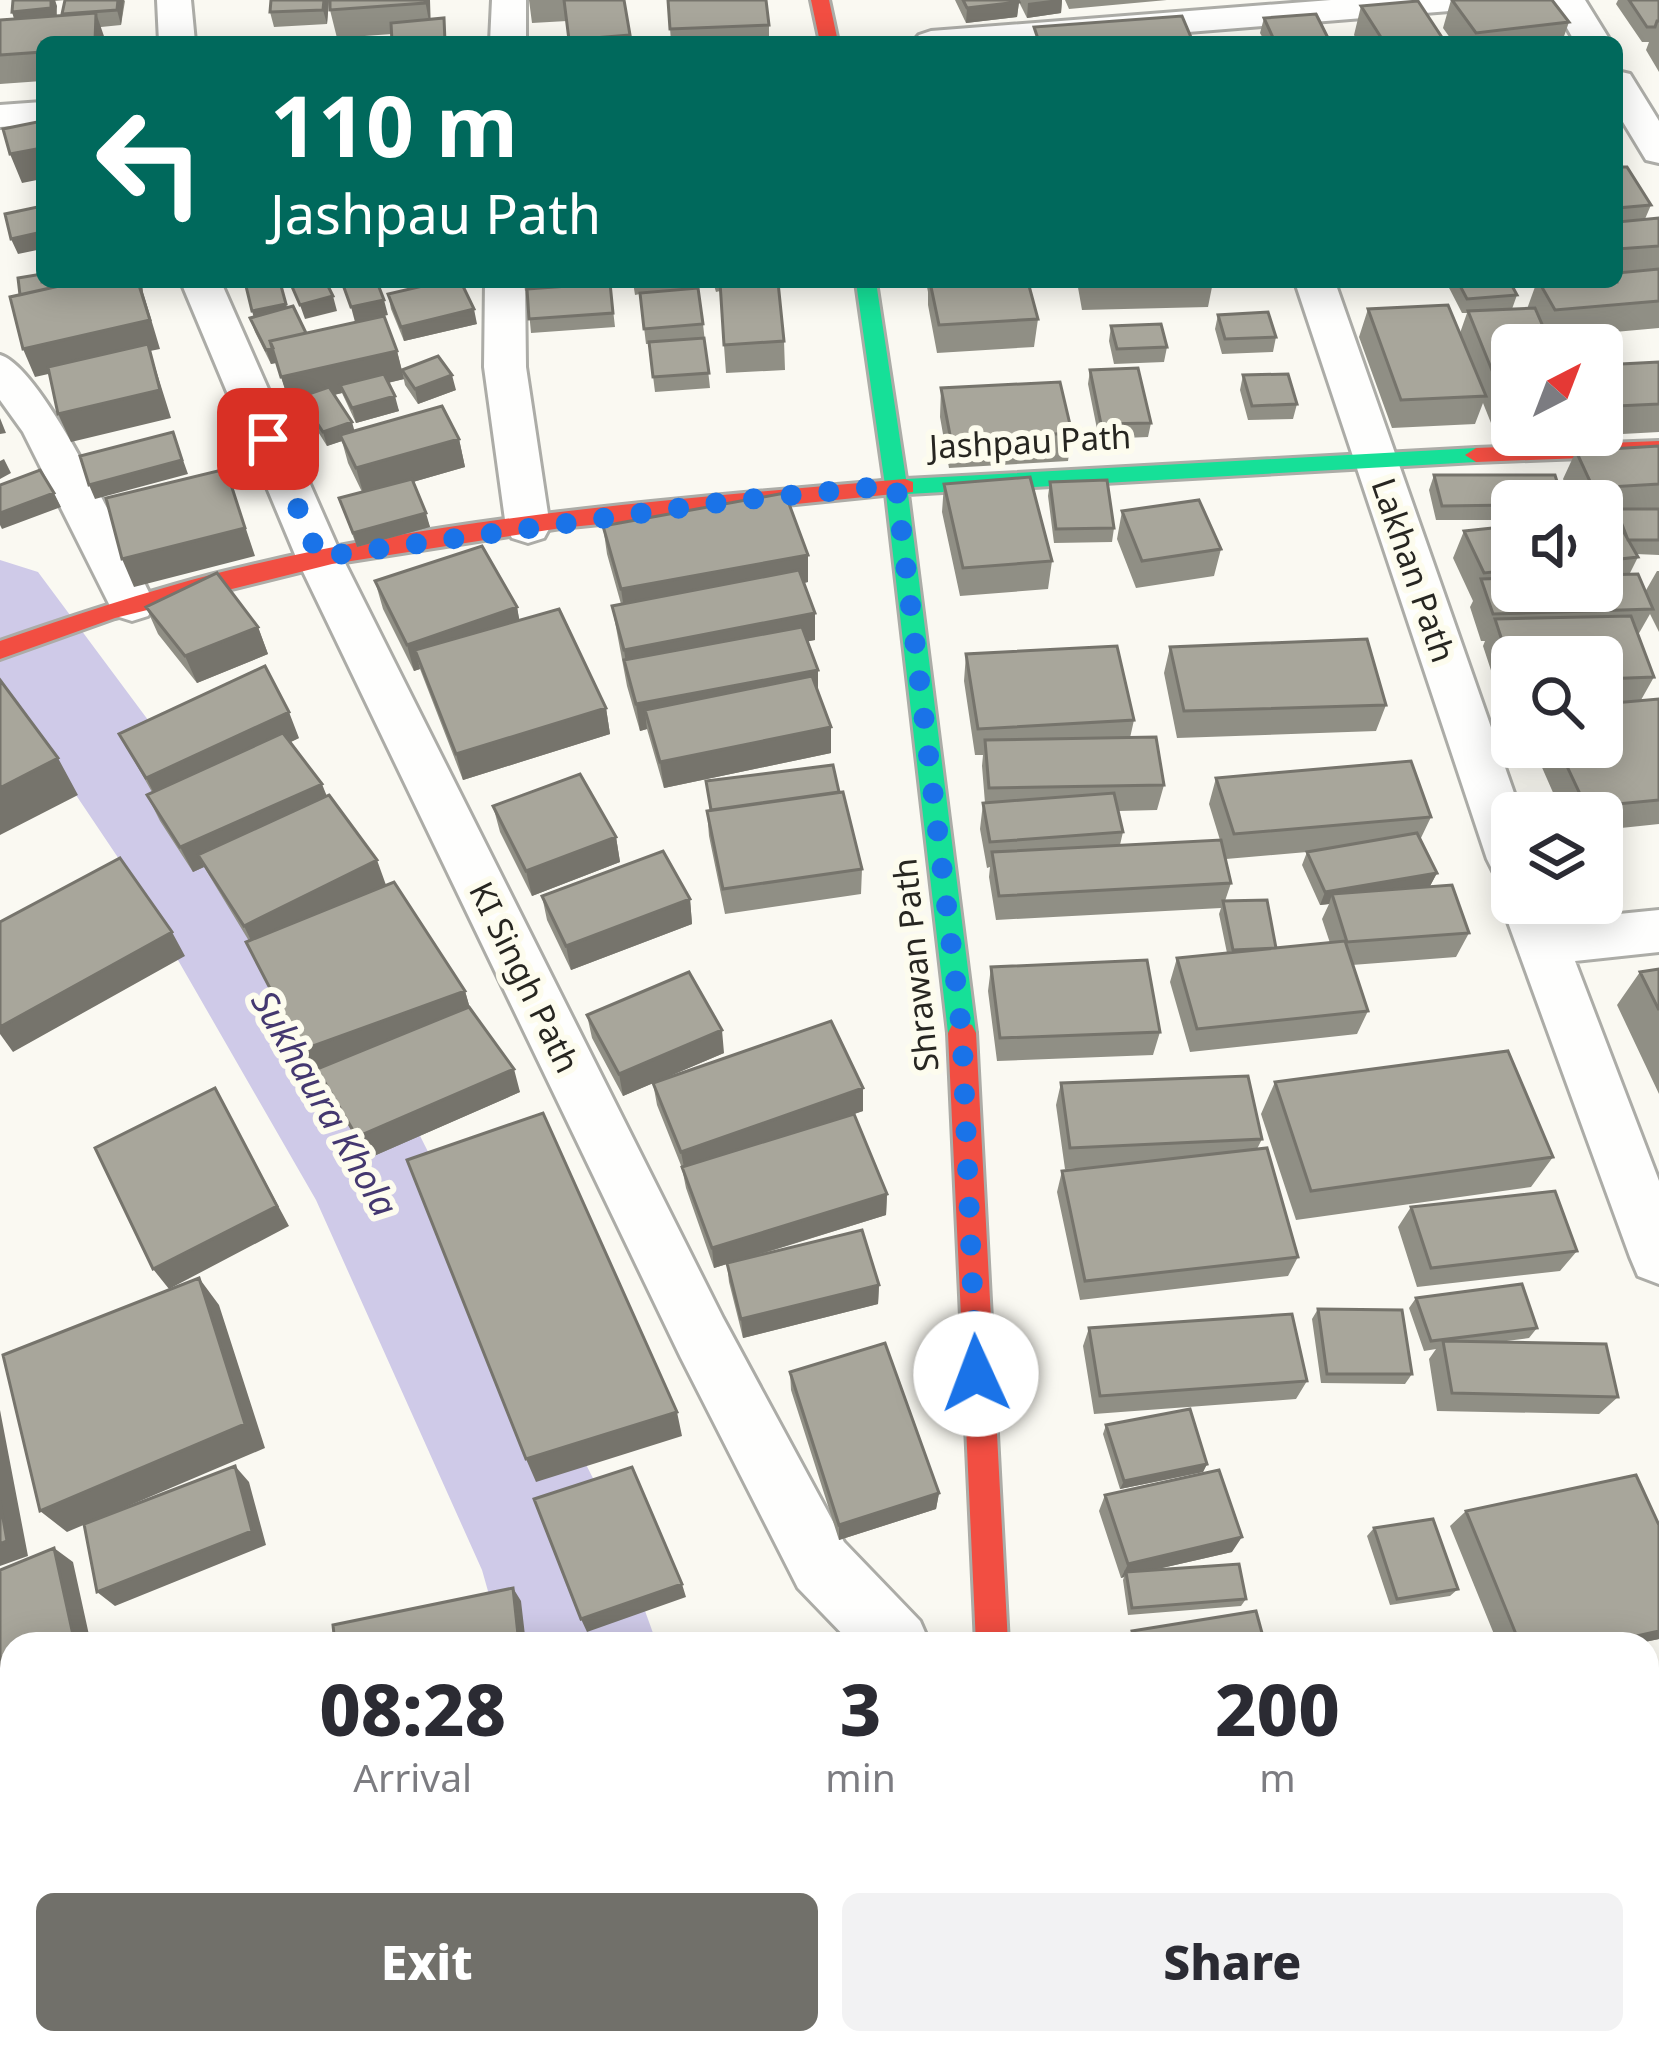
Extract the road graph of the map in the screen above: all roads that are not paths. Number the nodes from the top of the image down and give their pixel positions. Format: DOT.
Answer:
graph roads {
  1 [pos="174,0"];
  2 [pos="509,0"];
  3 [pos="820,0"];
  4 [pos="1462,0"];
  5 [pos="1568,0"];
  6 [pos="1226,20"];
  7 [pos="177,36"];
  8 [pos="508,36"];
  9 [pos="828,36"];
  10 [pos="1011,36"];
  11 [pos="1589,36"];
  12 [pos="1623,92"];
  13 [pos="36,113"];
  14 [pos="0,116"];
  15 [pos="1659,152"];
  16 [pos="204,288"];
  17 [pos="506,288"];
  18 [pos="867,288"];
  19 [pos="1317,288"];
  20 [pos="0,369"];
  21 [pos="1659,448"];
  22 [pos="1376,459"];
  23 [pos="896,485"];
  24 [pos="528,527"];
  25 [pos="319,557"];
  26 [pos="132,604"];
  27 [pos="0,650"];
  28 [pos="1491,797"];
  29 [pos="1534,924"];
  30 [pos="1550,924"];
  31 [pos="1659,931"];
  32 [pos="1659,1257"];
  33 [pos="886,1632"];
  34 [pos="991,1632"];
  1 -- 7 [label="street"];
  2 -- 8 [label="street"];
  3 -- 9 [label="street"];
  4 -- 6 [label="street"];
  5 -- 11 [label="street"];
  6 -- 10 [label="street"];
  12 -- 15 [label="street"];
  13 -- 14 [label="street"];
  16 -- 25 [label="street, KI Singh Path"];
  17 -- 24 [label="street"];
  18 -- 23 [label="street, Shrawan Path"];
  19 -- 22 [label="street, Lakhan Path"];
  20 -- 26 [label="street"];
  21 -- 22 [label="street, Jashpau Path"];
  22 -- 23 [label="street, Jashpau Path"];
  22 -- 28 [label="street, Lakhan Path"];
  23 -- 24 [label="street, Jashpau Path"];
  23 -- 34 [label="street, Shrawan Path"];
  24 -- 25 [label="street, Jashpau Path"];
  25 -- 26 [label="street, Jashpau Path"];
  25 -- 33 [label="street, KI Singh Path"];
  26 -- 27 [label="street, Jashpau Path"];
  29 -- 32 [label="street"];
  30 -- 31 [label="street"];
}
